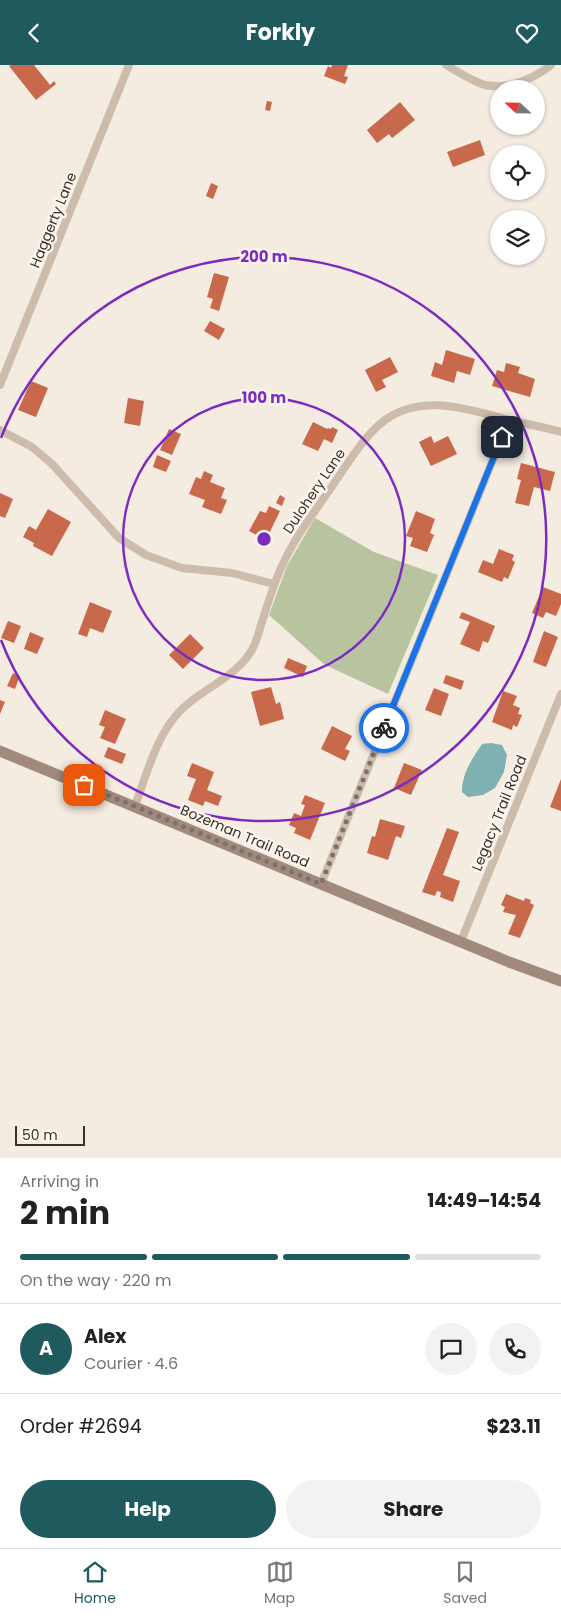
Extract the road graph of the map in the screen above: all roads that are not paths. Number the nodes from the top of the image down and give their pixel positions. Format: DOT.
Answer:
graph roads {
  1 [pos="130,65"];
  2 [pos="446,65"];
  3 [pos="551,65"];
  4 [pos="0,385"];
  5 [pos="510,420"];
  6 [pos="0,430"];
  7 [pos="561,432"];
  8 [pos="274,584"];
  9 [pos="561,694"];
  10 [pos="0,751"];
  11 [pos="134,806"];
  12 [pos="321,884"];
  13 [pos="461,941"];
  14 [pos="561,981"];
  1 -- 4 [label="street, Haggerty Lane"];
  2 -- 3 [label="street"];
  5 -- 7 [label="street, Dulohery Lane"];
  5 -- 8 [label="street, Dulohery Lane"];
  5 -- 12 [label="street"];
  6 -- 8 [label="street"];
  8 -- 11 [label="street, Dulohery Lane"];
  9 -- 13 [label="street, Legacy Trail Road"];
  10 -- 11 [label="street, Bozeman Trail Road"];
  11 -- 12 [label="street, Bozeman Trail Road"];
  12 -- 13 [label="street, Bozeman Trail Road"];
  13 -- 14 [label="street, Bozeman Trail Road"];
}
